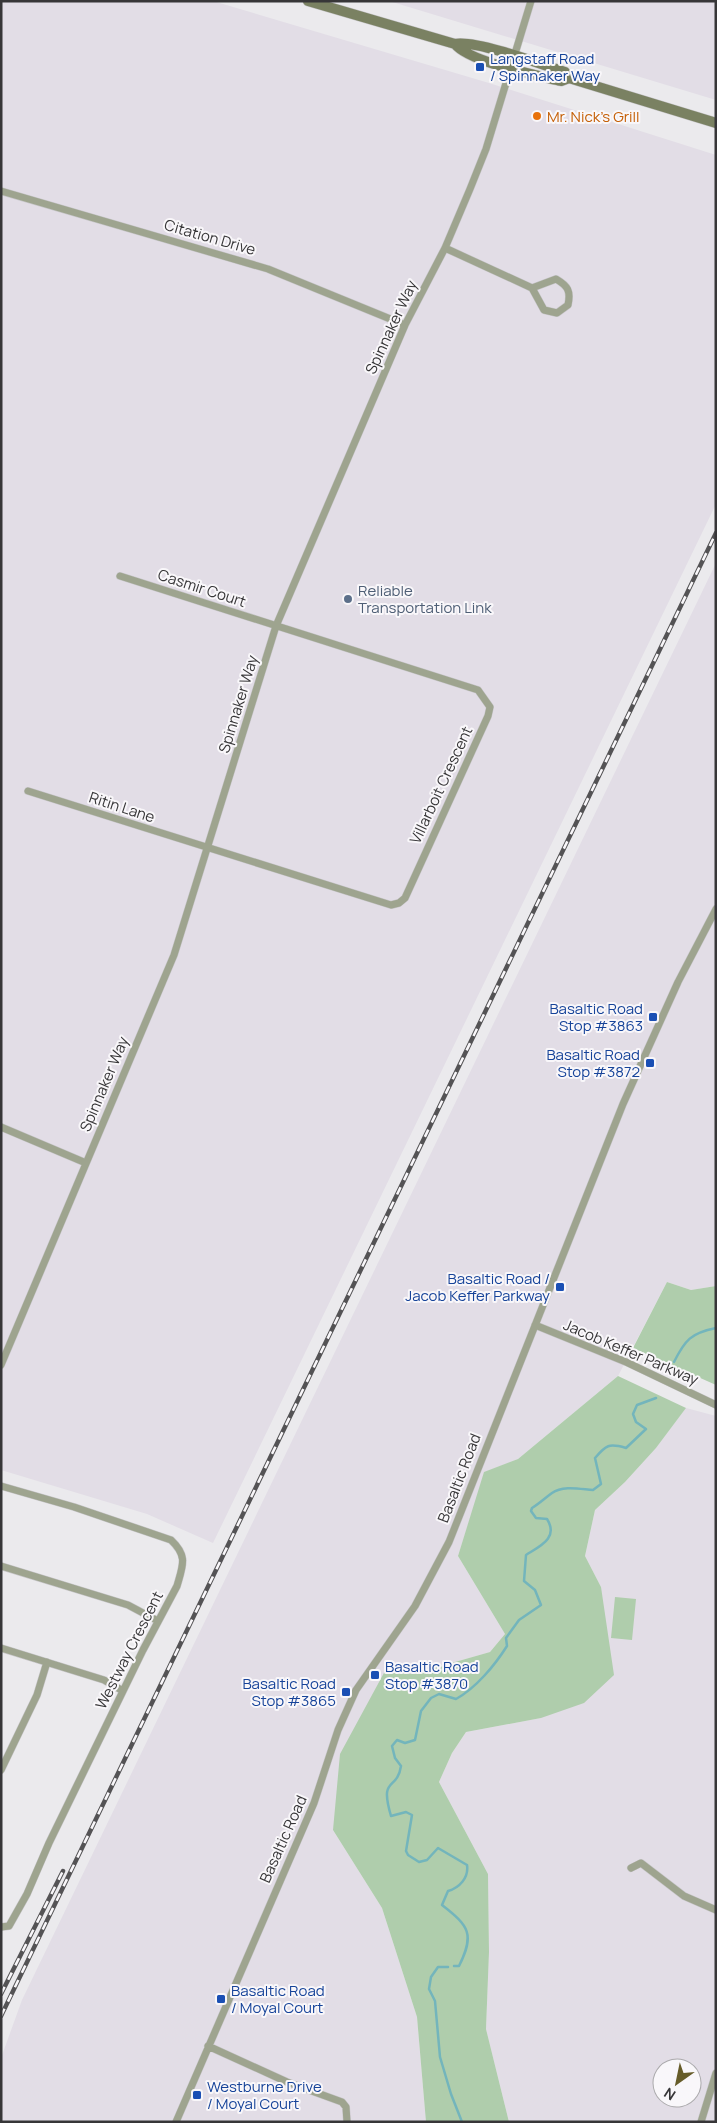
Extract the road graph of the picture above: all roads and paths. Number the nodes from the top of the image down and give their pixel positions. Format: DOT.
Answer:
graph roads {
  1 [pos="308,1"];
  2 [pos="531,1"];
  3 [pos="454,44"];
  4 [pos="514,56"];
  5 [pos="510,68"];
  6 [pos="569,78"];
  7 [pos="716,123"];
  8 [pos="1,191"];
  9 [pos="445,248"];
  10 [pos="532,288"];
  11 [pos="405,324"];
  12 [pos="120,576"];
  13 [pos="276,626"];
  14 [pos="28,791"];
  15 [pos="208,849"];
  16 [pos="716,909"];
  17 [pos="1,1127"];
  18 [pos="86,1163"];
  19 [pos="535,1325"];
  20 [pos="1,1365"];
  21 [pos="716,1405"];
  22 [pos="1,1486"];
  23 [pos="1,1566"];
  24 [pos="158,1621"];
  25 [pos="1,1648"];
  26 [pos="47,1662"];
  27 [pos="123,1691"];
  28 [pos="1,1770"];
  29 [pos="631,1868"];
  30 [pos="716,1910"];
  31 [pos="1,1928"];
  32 [pos="208,2046"];
  33 [pos="716,2073"];
  34 [pos="708,2101"];
  35 [pos="716,2103"];
  36 [pos="176,2122"];
  37 [pos="347,2122"];
  38 [pos="701,2122"];
  1 -- 3 [label="main road"];
  2 -- 4 [label="street, Spinnaker Way"];
  3 -- 4 [label="main road"];
  3 -- 5 [label="main road"];
  4 -- 5 [label="street, Spinnaker Way"];
  4 -- 6 [label="main road"];
  5 -- 6 [label="main road"];
  5 -- 9 [label="street, Spinnaker Way"];
  6 -- 7 [label="main road"];
  8 -- 11 [label="street, Citation Drive"];
  9 -- 10 [label="street"];
  9 -- 11 [label="street, Spinnaker Way"];
  10 -- 10 [label="street"];
  11 -- 13 [label="street, Spinnaker Way"];
  12 -- 13 [label="street, Casmir Court"];
  13 -- 15 [label="street, Spinnaker Way"];
  13 -- 15 [label="street, Villarboit Crescent"];
  14 -- 15 [label="street, Ritin Lane"];
  15 -- 18 [label="street, Spinnaker Way"];
  16 -- 19 [label="street, Basaltic Road"];
  17 -- 18 [label="street"];
  18 -- 20 [label="street, Spinnaker Way"];
  19 -- 21 [label="street, Jacob Keffer Parkway"];
  19 -- 32 [label="street, Basaltic Road"];
  22 -- 24 [label="street, Westway Crescent"];
  23 -- 24 [label="street"];
  24 -- 27 [label="street, Westway Crescent"];
  25 -- 26 [label="street"];
  26 -- 27 [label="street"];
  26 -- 28 [label="street"];
  27 -- 31 [label="street, Westway Crescent"];
  29 -- 30 [label="street"];
  32 -- 36 [label="street, Basaltic Road"];
  32 -- 37 [label="street"];
  33 -- 34 [label="street"];
  34 -- 35 [label="street"];
  34 -- 38 [label="street"];
}
